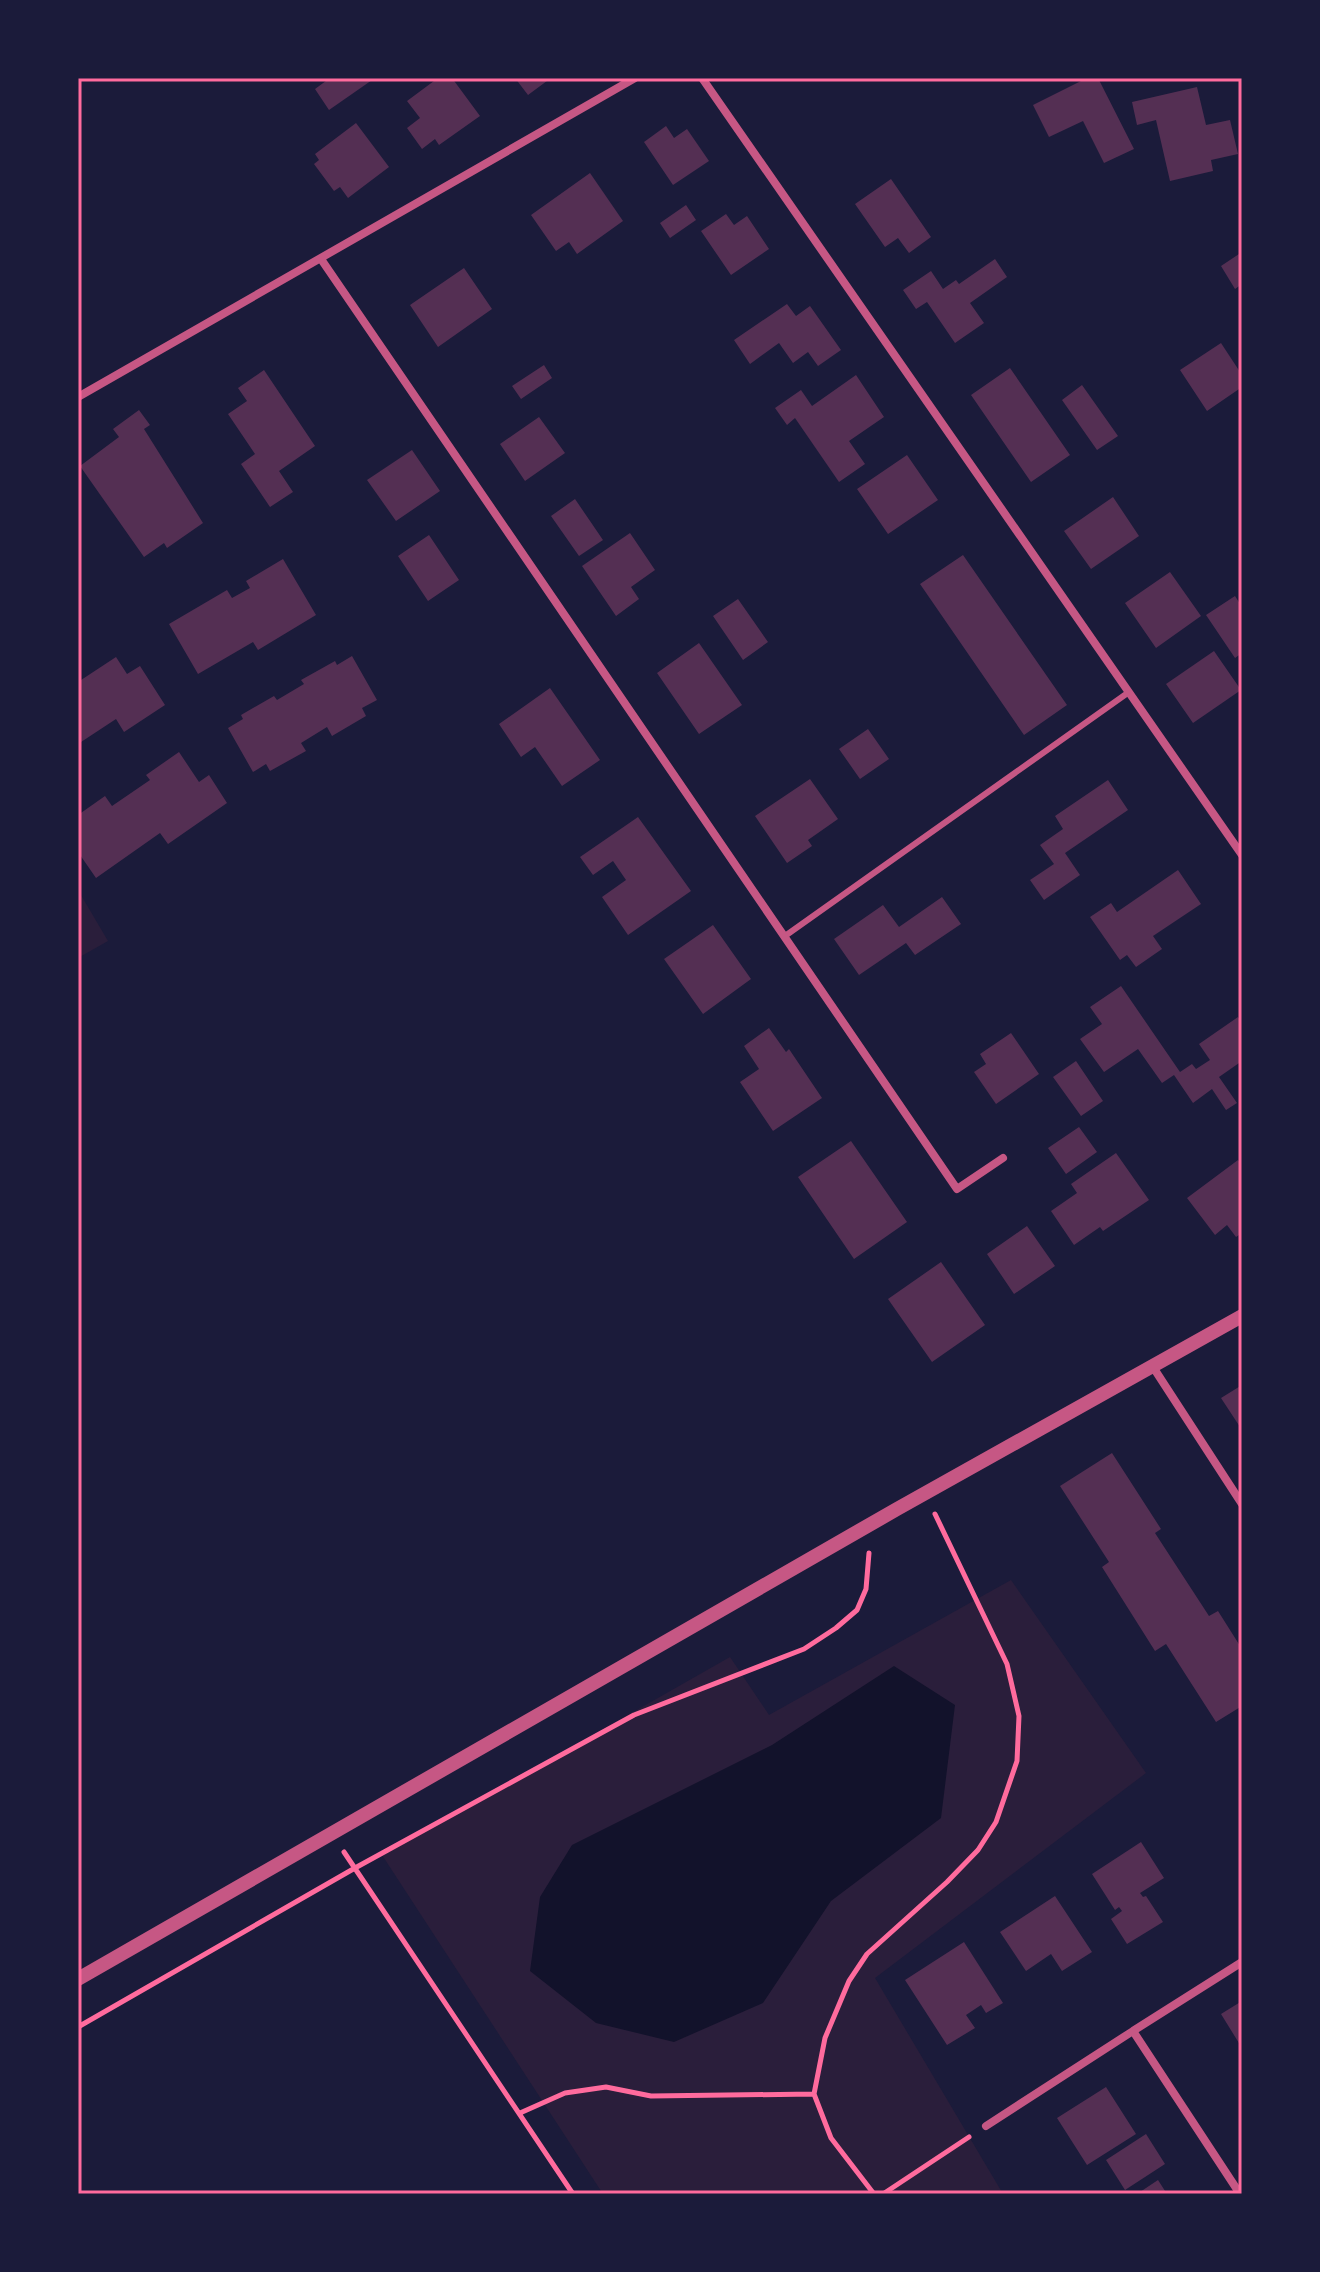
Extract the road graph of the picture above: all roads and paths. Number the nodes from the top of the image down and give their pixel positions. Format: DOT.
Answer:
graph roads {
  1 [pos="635,78"];
  2 [pos="702,78"];
  3 [pos="321,259"];
  4 [pos="78,397"];
  5 [pos="1129,692"];
  6 [pos="1242,855"];
  7 [pos="785,936"];
  8 [pos="1003,1158"];
  9 [pos="1242,1316"];
  10 [pos="1153,1367"];
  11 [pos="926,1493"];
  12 [pos="1242,1504"];
  13 [pos="866,1565"];
  14 [pos="332,1834"];
  15 [pos="355,1868"];
  16 [pos="1242,1962"];
  17 [pos="78,1979"];
  18 [pos="78,2027"];
  19 [pos="1133,2031"];
  20 [pos="814,2094"];
  21 [pos="520,2113"];
  22 [pos="986,2126"];
  23 [pos="573,2194"];
  24 [pos="874,2194"];
  25 [pos="883,2194"];
  26 [pos="1240,2194"];
  1 -- 3 [label="street"];
  2 -- 5 [label="street"];
  3 -- 4 [label="street"];
  3 -- 7 [label="street"];
  5 -- 6 [label="street"];
  5 -- 7 [label="lane"];
  7 -- 8 [label="street"];
  9 -- 10 [label="street"];
  10 -- 11 [label="street"];
  10 -- 12 [label="street"];
  11 -- 14 [label="street"];
  11 -- 20 [label="path"];
  13 -- 15 [label="path"];
  14 -- 15 [label="path"];
  14 -- 17 [label="street"];
  15 -- 18 [label="path"];
  15 -- 21 [label="path"];
  16 -- 19 [label="street"];
  19 -- 22 [label="street"];
  19 -- 26 [label="street"];
  20 -- 21 [label="path"];
  20 -- 24 [label="path"];
  21 -- 23 [label="path"];
  22 -- 25 [label="path"];
}
